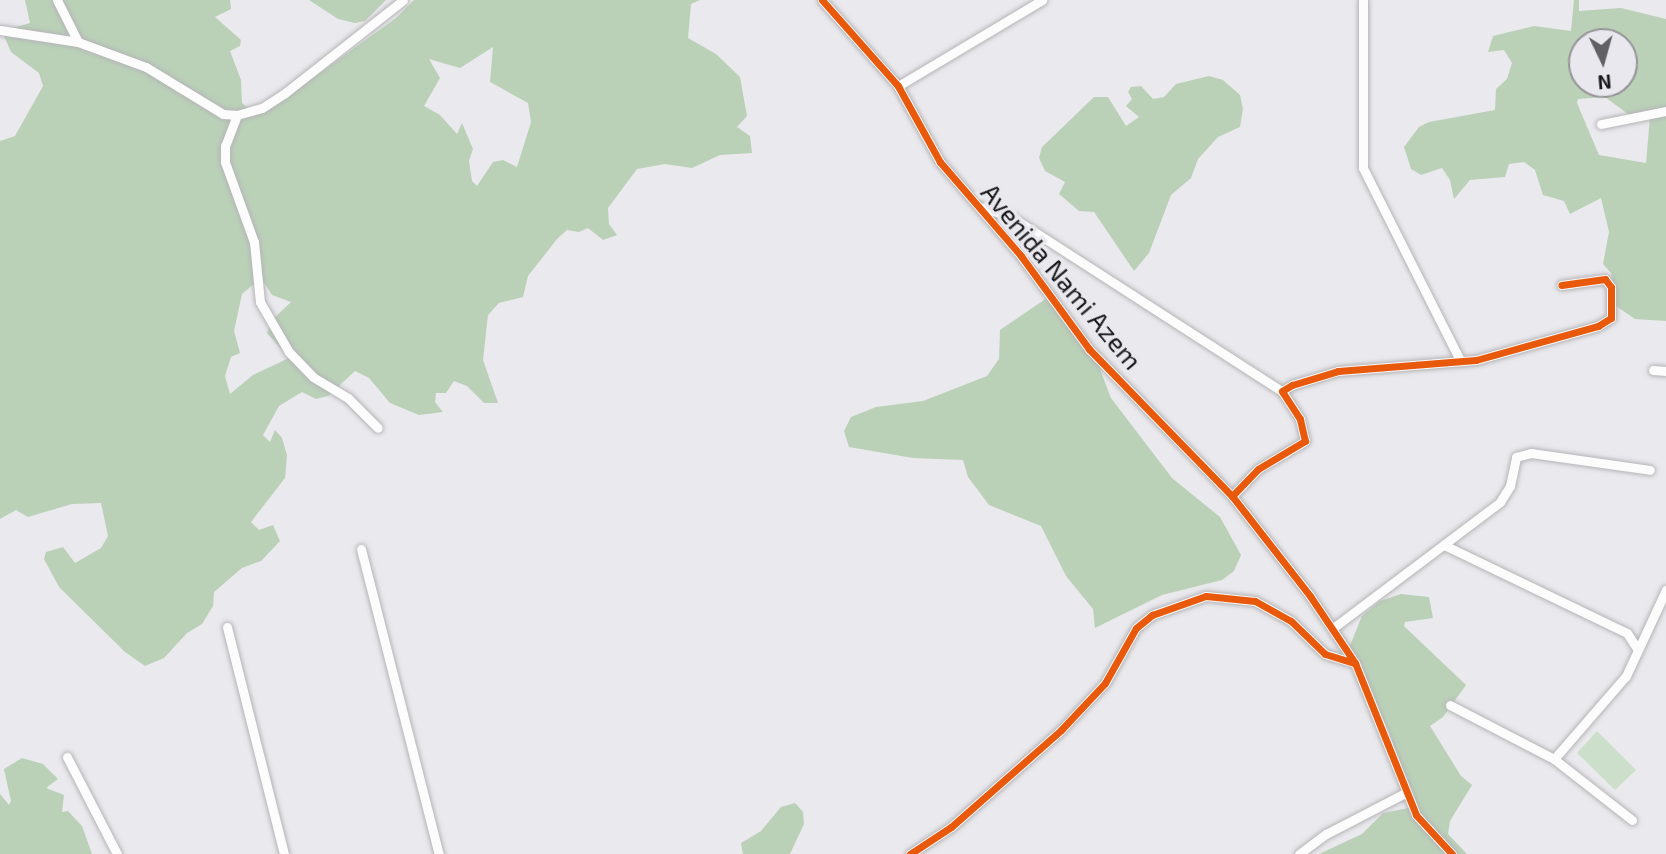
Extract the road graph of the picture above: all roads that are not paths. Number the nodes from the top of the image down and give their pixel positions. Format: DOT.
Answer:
graph roads {
  1 [pos="57,0"];
  2 [pos="403,0"];
  3 [pos="822,0"];
  4 [pos="1042,0"];
  5 [pos="1363,0"];
  6 [pos="0,30"];
  7 [pos="78,42"];
  8 [pos="898,86"];
  9 [pos="1666,111"];
  10 [pos="237,116"];
  11 [pos="1601,124"];
  12 [pos="978,206"];
  13 [pos="1561,285"];
  14 [pos="1460,360"];
  15 [pos="1653,370"];
  16 [pos="1666,371"];
  17 [pos="1282,391"];
  18 [pos="378,428"];
  19 [pos="1650,470"];
  20 [pos="1232,496"];
  21 [pos="1444,545"];
  22 [pos="361,549"];
  23 [pos="1666,590"];
  24 [pos="227,626"];
  25 [pos="1333,628"];
  26 [pos="1636,647"];
  27 [pos="1355,663"];
  28 [pos="1450,705"];
  29 [pos="67,757"];
  30 [pos="1554,759"];
  31 [pos="1405,793"];
  32 [pos="1632,820"];
  33 [pos="117,854"];
  34 [pos="284,854"];
  35 [pos="439,854"];
  36 [pos="910,854"];
  37 [pos="1299,854"];
  38 [pos="1452,854"];
  1 -- 7 [label="street"];
  2 -- 10 [label="street"];
  3 -- 8 [label="street, Avenida Nami Azem"];
  4 -- 8 [label="street"];
  5 -- 14 [label="street"];
  6 -- 7 [label="street"];
  7 -- 10 [label="street"];
  8 -- 12 [label="street, Avenida Nami Azem"];
  9 -- 11 [label="street"];
  10 -- 18 [label="street"];
  12 -- 17 [label="street"];
  12 -- 20 [label="street, Avenida Nami Azem"];
  13 -- 14 [label="street"];
  14 -- 17 [label="street"];
  15 -- 16 [label="street"];
  17 -- 20 [label="street"];
  19 -- 21 [label="street"];
  20 -- 25 [label="street, Avenida Nami Azem"];
  21 -- 25 [label="street"];
  21 -- 26 [label="street"];
  22 -- 35 [label="street"];
  23 -- 26 [label="street"];
  24 -- 34 [label="street"];
  25 -- 27 [label="street, Avenida Nami Azem"];
  26 -- 30 [label="street"];
  27 -- 31 [label="street, Avenida Nami Azem"];
  27 -- 36 [label="street"];
  28 -- 30 [label="street"];
  29 -- 33 [label="street"];
  30 -- 32 [label="street"];
  31 -- 37 [label="street"];
  31 -- 38 [label="street, Avenida Nami Azem"];
}
